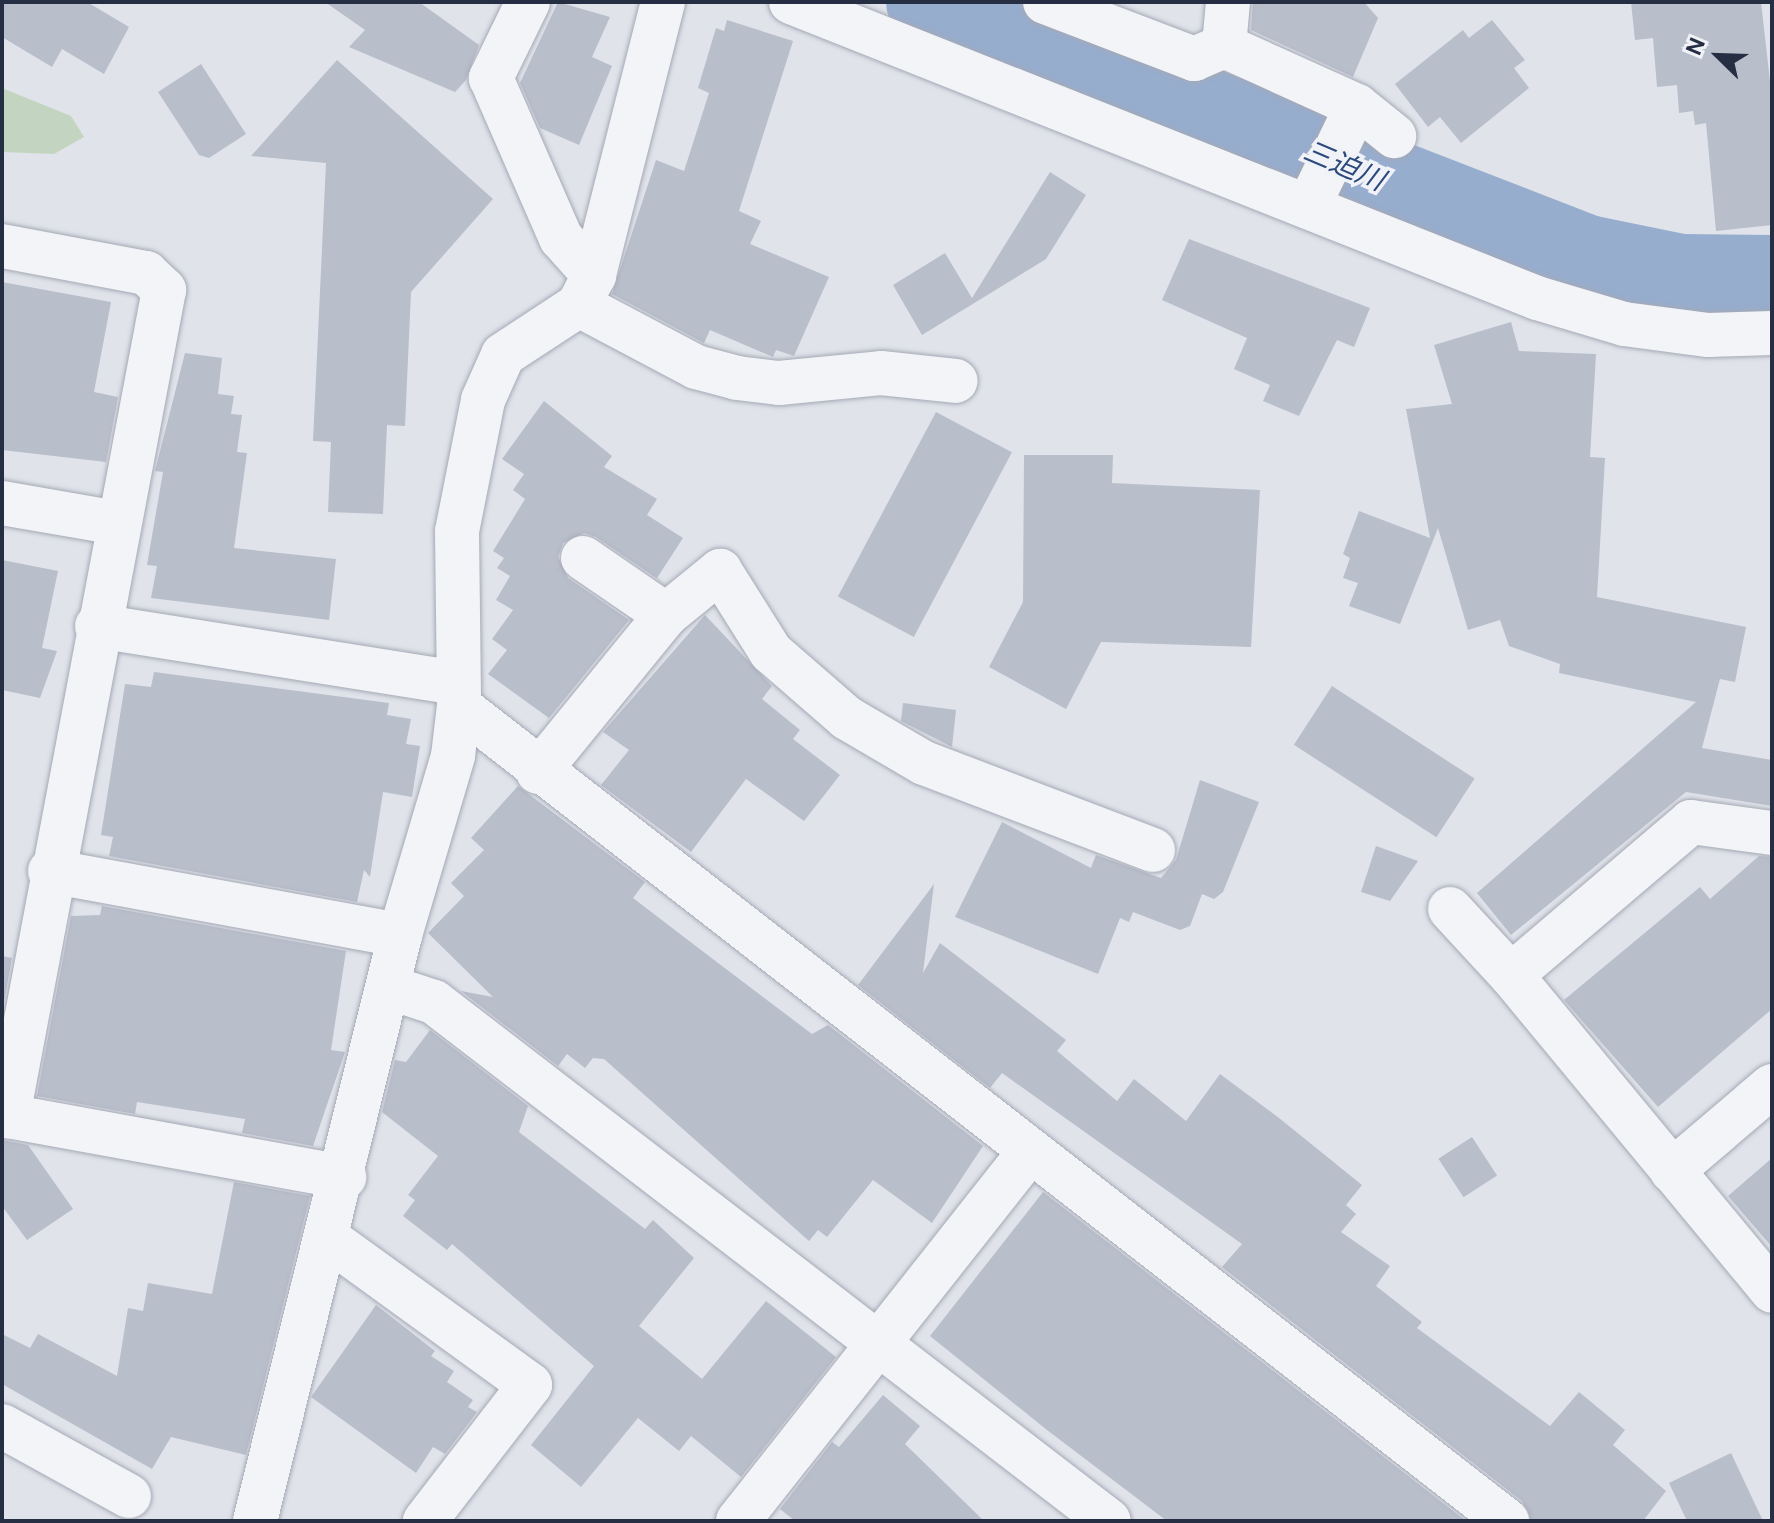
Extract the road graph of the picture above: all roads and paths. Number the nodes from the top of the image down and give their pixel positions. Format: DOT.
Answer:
graph roads {
  1 [pos="528,2"];
  2 [pos="663,2"];
  3 [pos="791,2"];
  4 [pos="1045,2"];
  5 [pos="1228,2"];
  6 [pos="1224,46"];
  7 [pos="1350,120"];
  8 [pos="1394,136"];
  9 [pos="1314,196"];
  10 [pos="2,246"];
  11 [pos="586,290"];
  12 [pos="1772,333"];
  13 [pos="956,381"];
  14 [pos="2,503"];
  15 [pos="118,523"];
  16 [pos="583,558"];
  17 [pos="666,615"];
  18 [pos="97,626"];
  19 [pos="458,695"];
  20 [pos="538,772"];
  21 [pos="1772,833"];
  22 [pos="1153,850"];
  23 [pos="50,871"];
  24 [pos="1450,909"];
  25 [pos="400,935"];
  26 [pos="1511,975"];
  27 [pos="388,987"];
  28 [pos="1772,1086"];
  29 [pos="5,1115"];
  30 [pos="1030,1151"];
  31 [pos="1672,1171"];
  32 [pos="344,1177"];
  33 [pos="330,1240"];
  34 [pos="1772,1291"];
  35 [pos="878,1343"];
  36 [pos="2,1426"];
  37 [pos="129,1496"];
  38 [pos="1101,1519"];
  39 [pos="255,1521"];
  40 [pos="425,1521"];
  41 [pos="738,1521"];
  42 [pos="1507,1521"];
  1 -- 11 [label="street"];
  2 -- 11 [label="street"];
  3 -- 9 [label="street"];
  4 -- 6 [label="street"];
  5 -- 6 [label="street"];
  6 -- 7 [label="street"];
  7 -- 8 [label="street"];
  7 -- 9 [label="street"];
  9 -- 12 [label="street"];
  10 -- 15 [label="street"];
  11 -- 13 [label="street"];
  11 -- 19 [label="street"];
  14 -- 15 [label="street"];
  15 -- 18 [label="street"];
  16 -- 17 [label="street"];
  17 -- 20 [label="street"];
  17 -- 22 [label="street"];
  18 -- 19 [label="street"];
  18 -- 23 [label="street"];
  19 -- 20 [label="street"];
  19 -- 25 [label="street"];
  20 -- 30 [label="street"];
  21 -- 26 [label="street"];
  23 -- 25 [label="street"];
  23 -- 29 [label="street"];
  24 -- 26 [label="street"];
  25 -- 27 [label="street"];
  26 -- 31 [label="street"];
  27 -- 32 [label="street"];
  27 -- 35 [label="street"];
  28 -- 31 [label="street"];
  29 -- 32 [label="street"];
  30 -- 35 [label="street"];
  30 -- 42 [label="street"];
  31 -- 34 [label="street"];
  32 -- 33 [label="street"];
  33 -- 39 [label="street"];
  33 -- 40 [label="street"];
  35 -- 38 [label="street"];
  35 -- 41 [label="street"];
  36 -- 37 [label="street"];
}
